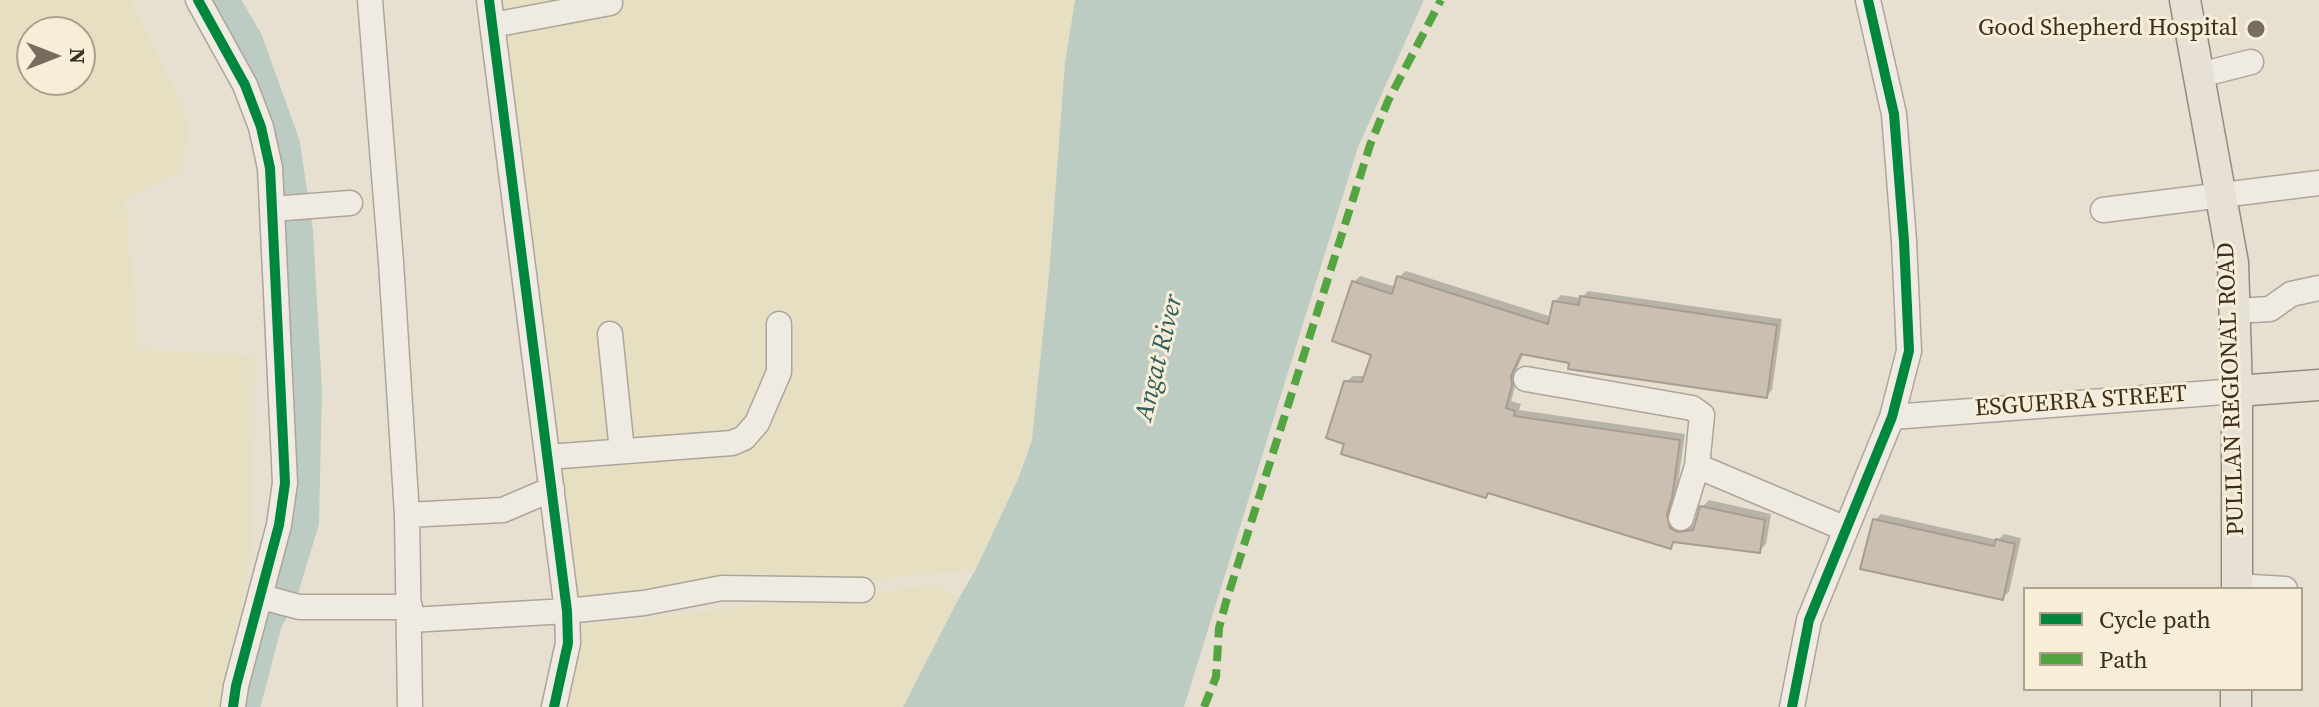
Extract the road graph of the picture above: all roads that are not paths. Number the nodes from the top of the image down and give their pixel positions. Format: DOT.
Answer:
graph roads {
  1 [pos="198,0"];
  2 [pos="370,0"];
  3 [pos="489,0"];
  4 [pos="1868,0"];
  5 [pos="2185,0"];
  6 [pos="610,3"];
  7 [pos="493,25"];
  8 [pos="2251,62"];
  9 [pos="2200,75"];
  10 [pos="2319,183"];
  11 [pos="2221,196"];
  12 [pos="350,203"];
  13 [pos="289,208"];
  14 [pos="2103,210"];
  15 [pos="2319,288"];
  16 [pos="2234,311"];
  17 [pos="779,324"];
  18 [pos="610,334"];
  19 [pos="1526,379"];
  20 [pos="2319,385"];
  21 [pos="2237,391"];
  22 [pos="1892,417"];
  23 [pos="622,451"];
  24 [pos="548,457"];
  25 [pos="1697,466"];
  26 [pos="552,489"];
  27 [pos="407,515"];
  28 [pos="1681,518"];
  29 [pos="1846,529"];
  30 [pos="2237,587"];
  31 [pos="862,590"];
  32 [pos="267,598"];
  33 [pos="567,611"];
  34 [pos="410,614"];
  35 [pos="233,707"];
  36 [pos="410,707"];
  37 [pos="554,707"];
  38 [pos="1792,707"];
  1 -- 13 [label="street"];
  2 -- 27 [label="street"];
  3 -- 7 [label="street"];
  4 -- 22 [label="street"];
  5 -- 9 [label="main road, PULILAN REGIONAL ROAD"];
  6 -- 7 [label="street"];
  7 -- 24 [label="street"];
  8 -- 9 [label="street"];
  9 -- 11 [label="main road, PULILAN REGIONAL ROAD"];
  10 -- 11 [label="street"];
  11 -- 14 [label="street"];
  11 -- 16 [label="main road, PULILAN REGIONAL ROAD"];
  12 -- 13 [label="street"];
  13 -- 32 [label="street"];
  15 -- 16 [label="street"];
  16 -- 21 [label="main road, PULILAN REGIONAL ROAD"];
  17 -- 23 [label="street"];
  18 -- 23 [label="street"];
  19 -- 25 [label="street"];
  20 -- 21 [label="main road, ESGUERRA STREET"];
  21 -- 22 [label="street, ESGUERRA STREET"];
  21 -- 30 [label="main road, PULILAN REGIONAL ROAD"];
  22 -- 29 [label="street"];
  23 -- 24 [label="street"];
  24 -- 26 [label="street"];
  25 -- 28 [label="street"];
  25 -- 29 [label="street"];
  26 -- 27 [label="street"];
  26 -- 33 [label="street"];
  27 -- 34 [label="street"];
  29 -- 38 [label="street"];
  31 -- 33 [label="street"];
  32 -- 34 [label="street"];
  32 -- 35 [label="street"];
  33 -- 34 [label="street"];
  33 -- 37 [label="street"];
  34 -- 36 [label="street"];
}
